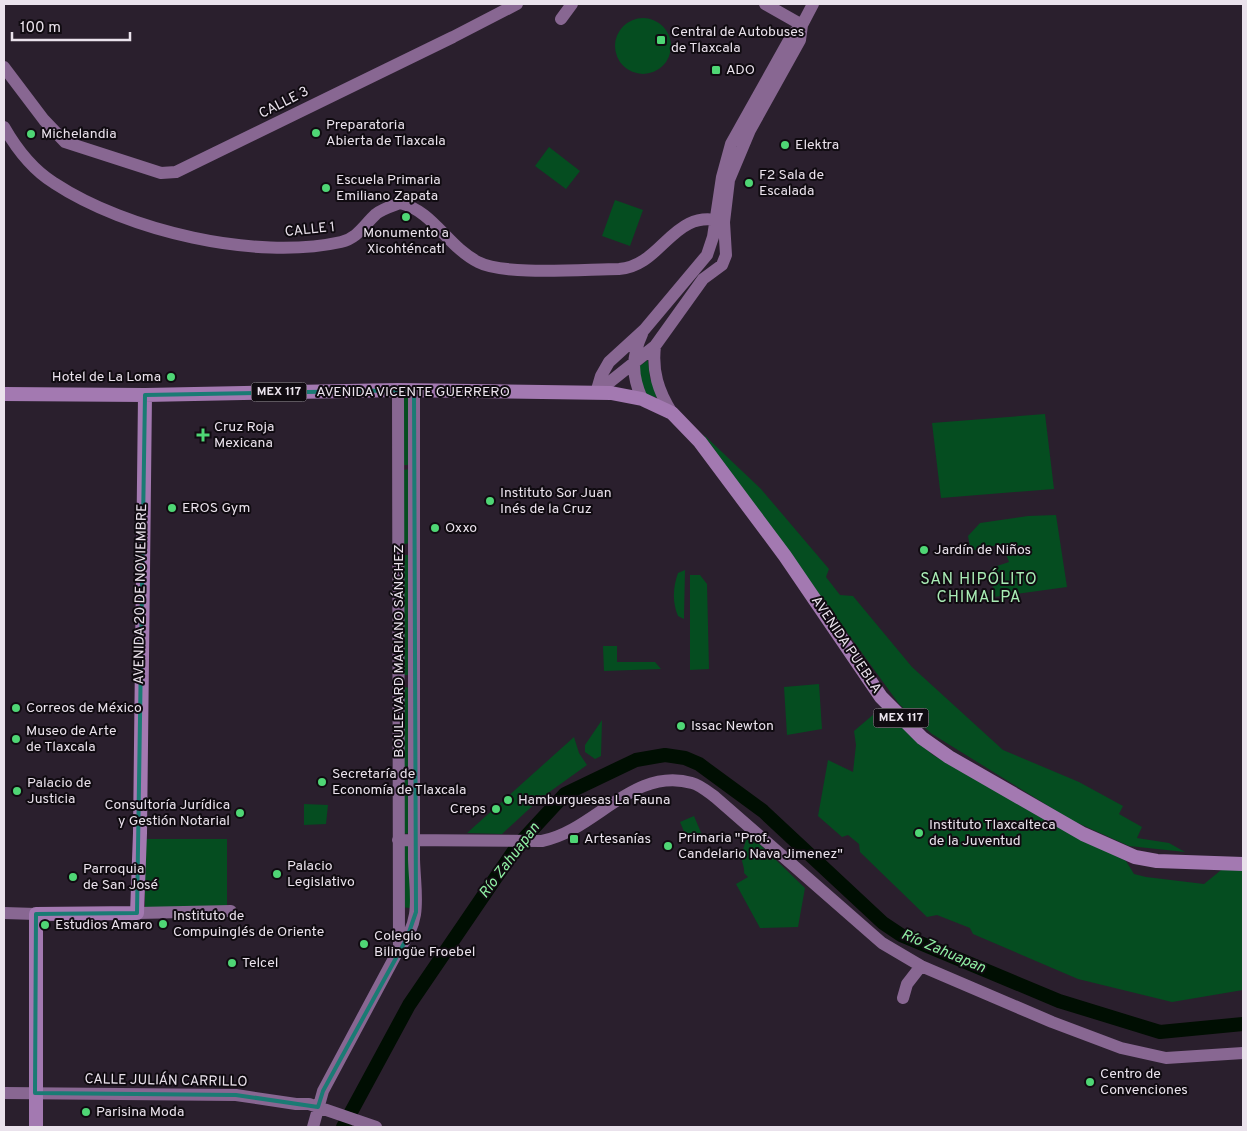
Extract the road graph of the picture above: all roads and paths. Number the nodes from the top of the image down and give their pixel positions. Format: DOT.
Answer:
graph roads {
  1 [pos="517,4"];
  2 [pos="572,4"];
  3 [pos="765,4"];
  4 [pos="813,4"];
  5 [pos="560,19"];
  6 [pos="802,24"];
  7 [pos="4,67"];
  8 [pos="4,127"];
  9 [pos="720,220"];
  10 [pos="702,262"];
  11 [pos="714,272"];
  12 [pos="644,330"];
  13 [pos="655,346"];
  14 [pos="633,365"];
  15 [pos="398,390"];
  16 [pos="414,390"];
  17 [pos="596,393"];
  18 [pos="4,394"];
  19 [pos="145,395"];
  20 [pos="642,399"];
  21 [pos="672,413"];
  22 [pos="414,467"];
  23 [pos="397,468"];
  24 [pos="398,840"];
  25 [pos="414,840"];
  26 [pos="1243,864"];
  27 [pos="232,911"];
  28 [pos="4,913"];
  29 [pos="137,913"];
  30 [pos="36,914"];
  31 [pos="399,949"];
  32 [pos="921,966"];
  33 [pos="903,998"];
  34 [pos="1243,1053"];
  35 [pos="4,1093"];
  36 [pos="36,1093"];
  37 [pos="304,1106"];
  38 [pos="36,1127"];
  39 [pos="313,1127"];
  40 [pos="354,1127"];
  41 [pos="376,1127"];
  1 -- 7 [label="main road, CALLE 3"];
  2 -- 5 [label="main road"];
  3 -- 6 [label="main road"];
  4 -- 6 [label="main road"];
  6 -- 9 [label="main road"];
  8 -- 9 [label="main road, CALLE 1"];
  9 -- 10 [label="main road"];
  9 -- 11 [label="main road"];
  10 -- 11 [label="main road"];
  10 -- 12 [label="main road"];
  11 -- 13 [label="main road"];
  12 -- 14 [label="main road"];
  12 -- 17 [label="main road"];
  13 -- 14 [label="main road"];
  13 -- 21 [label="main road"];
  14 -- 17 [label="main road"];
  14 -- 20 [label="main road"];
  15 -- 16 [label="main road, AVENIDA VICENTE GUERRERO / MEX 117"];
  15 -- 19 [label="main road, AVENIDA VICENTE GUERRERO / MEX 117"];
  15 -- 23 [label="main road, BOULEVARD MARIANO SÁNCHEZ"];
  16 -- 17 [label="main road, AVENIDA VICENTE GUERRERO / MEX 117"];
  16 -- 22 [label="main road, BOULEVARD MARIANO SÁNCHEZ"];
  17 -- 20 [label="main road, AVENIDA VICENTE GUERRERO / MEX 117"];
  18 -- 19 [label="main road, AVENIDA VICENTE GUERRERO"];
  19 -- 29 [label="main road, AVENIDA 20 DE NOVIEMBRE"];
  20 -- 21 [label="main road, AVENIDA PUEBLA / MEX 117"];
  21 -- 26 [label="main road, AVENIDA PUEBLA / MEX 117"];
  22 -- 23 [label="main road"];
  22 -- 25 [label="main road, BOULEVARD MARIANO SÁNCHEZ"];
  23 -- 24 [label="main road, BOULEVARD MARIANO SÁNCHEZ"];
  24 -- 25 [label="main road"];
  24 -- 31 [label="main road, BOULEVARD MARIANO SÁNCHEZ"];
  25 -- 31 [label="main road, BOULEVARD MARIANO SÁNCHEZ"];
  25 -- 32 [label="main road"];
  27 -- 29 [label="main road"];
  28 -- 30 [label="main road"];
  29 -- 30 [label="main road"];
  30 -- 36 [label="main road"];
  31 -- 39 [label="main road"];
  32 -- 33 [label="main road"];
  32 -- 34 [label="main road"];
  35 -- 36 [label="main road, CALLE JULIÁN CARRILLO"];
  36 -- 37 [label="main road, CALLE JULIÁN CARRILLO"];
  36 -- 38 [label="main road"];
  37 -- 40 [label="main road"];
  37 -- 41 [label="main road"];
}
